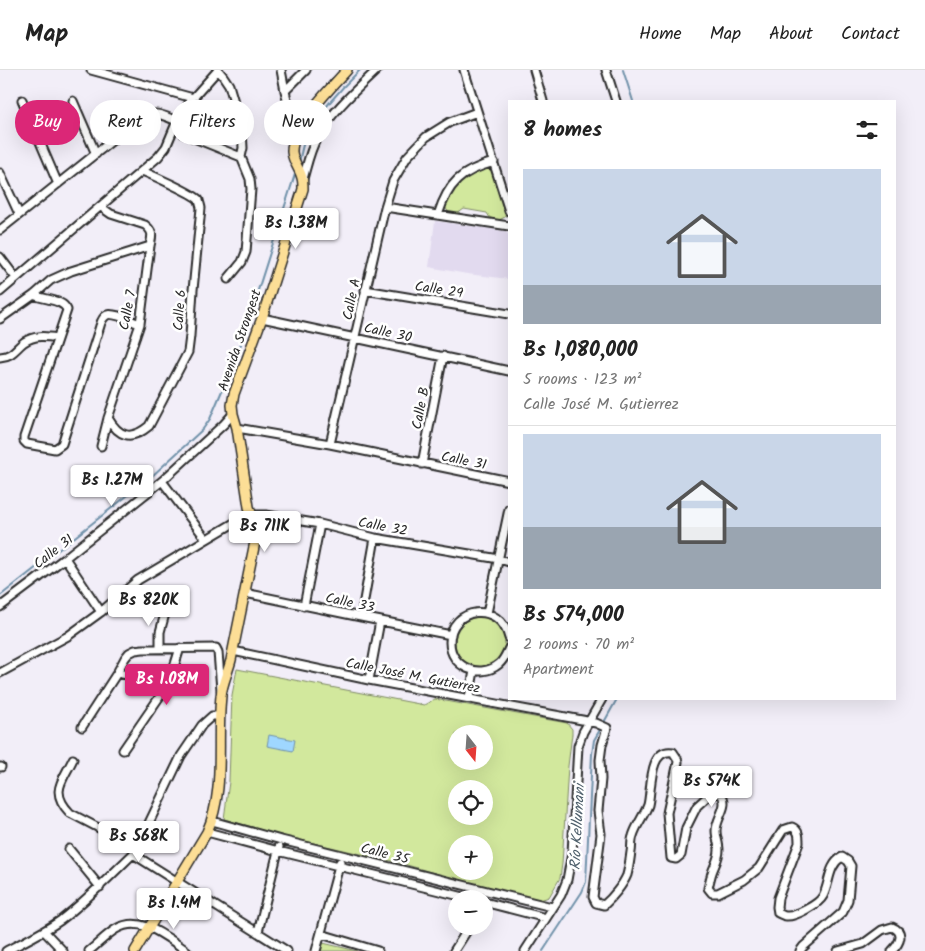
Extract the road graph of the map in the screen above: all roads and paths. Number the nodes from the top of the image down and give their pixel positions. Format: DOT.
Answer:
graph roads {
  1 [pos="91,70"];
  2 [pos="218,70"];
  3 [pos="281,70"];
  4 [pos="306,70"];
  5 [pos="347,70"];
  6 [pos="377,70"];
  7 [pos="464,70"];
  8 [pos="534,70"];
  9 [pos="606,70"];
  10 [pos="285,91"];
  11 [pos="193,98"];
  12 [pos="287,100"];
  13 [pos="320,100"];
  14 [pos="544,100"];
  15 [pos="616,100"];
  16 [pos="477,112"];
  17 [pos="80,117"];
  18 [pos="171,119"];
  19 [pos="171,136"];
  20 [pos="41,145"];
  21 [pos="211,145"];
  22 [pos="293,145"];
  23 [pos="96,154"];
  24 [pos="241,157"];
  25 [pos="494,162"];
  26 [pos="142,171"];
  27 [pos="0,173"];
  28 [pos="301,176"];
  29 [pos="58,184"];
  30 [pos="101,207"];
  31 [pos="385,208"];
  32 [pos="508,209"];
  33 [pos="19,214"];
  34 [pos="438,215"];
  35 [pos="508,226"];
  36 [pos="0,230"];
  37 [pos="150,246"];
  38 [pos="0,257"];
  39 [pos="16,278"];
  40 [pos="228,279"];
  41 [pos="366,290"];
  42 [pos="0,292"];
  43 [pos="34,295"];
  44 [pos="508,314"];
  45 [pos="262,318"];
  46 [pos="0,320"];
  47 [pos="140,324"];
  48 [pos="57,338"];
  49 [pos="355,338"];
  50 [pos="1,356"];
  51 [pos="443,356"];
  52 [pos="508,370"];
  53 [pos="233,414"];
  54 [pos="108,418"];
  55 [pos="237,428"];
  56 [pos="330,444"];
  57 [pos="101,446"];
  58 [pos="422,464"];
  59 [pos="162,481"];
  60 [pos="508,481"];
  61 [pos="252,515"];
  62 [pos="508,515"];
  63 [pos="320,524"];
  64 [pos="375,538"];
  65 [pos="206,539"];
  66 [pos="65,558"];
  67 [pos="499,559"];
  68 [pos="508,562"];
  69 [pos="245,593"];
  70 [pos="304,606"];
  71 [pos="0,607"];
  72 [pos="166,610"];
  73 [pos="101,612"];
  74 [pos="487,613"];
  75 [pos="361,618"];
  76 [pos="380,621"];
  77 [pos="508,634"];
  78 [pos="451,635"];
  79 [pos="160,648"];
  80 [pos="180,648"];
  81 [pos="508,650"];
  82 [pos="233,651"];
  83 [pos="474,671"];
  84 [pos="0,673"];
  85 [pos="118,673"];
  86 [pos="369,680"];
  87 [pos="169,683"];
  88 [pos="221,695"];
  89 [pos="469,698"];
  90 [pos="602,700"];
  91 [pos="220,716"];
  92 [pos="592,722"];
  93 [pos="82,727"];
  94 [pos="123,750"];
  95 [pos="73,759"];
  96 [pos="212,821"];
  97 [pos="207,832"];
  98 [pos="281,840"];
  99 [pos="69,850"];
  100 [pos="135,851"];
  101 [pos="278,851"];
  102 [pos="342,855"];
  103 [pos="339,866"];
  104 [pos="391,868"];
  105 [pos="427,877"];
  106 [pos="389,879"];
  107 [pos="178,882"];
  108 [pos="100,887"];
  109 [pos="424,887"];
  110 [pos="480,890"];
  111 [pos="448,893"];
  112 [pos="493,893"];
  113 [pos="493,903"];
  114 [pos="552,908"];
  115 [pos="546,918"];
  116 [pos="149,927"];
  117 [pos="44,931"];
  118 [pos="258,932"];
  119 [pos="321,934"];
  120 [pos="464,935"];
  121 [pos="6,951"];
  122 [pos="63,951"];
  123 [pos="89,951"];
  124 [pos="135,951"];
  125 [pos="187,951"];
  126 [pos="287,951"];
  127 [pos="316,951"];
  128 [pos="378,951"];
  129 [pos="454,951"];
  130 [pos="525,951"];
  131 [pos="800,951"];
  132 [pos="838,951"];
  133 [pos="892,951"];
  1 -- 11 [label="street"];
  2 -- 11 [label="street"];
  2 -- 24 [label="street"];
  3 -- 10 [label="street"];
  4 -- 10 [label="street"];
  5 -- 13 [label="main road"];
  6 -- 28 [label="street, Avenida Strongest"];
  7 -- 16 [label="street"];
  8 -- 14 [label="street"];
  9 -- 15 [label="street"];
  10 -- 12 [label="street"];
  16 -- 25 [label="street"];
  16 -- 31 [label="street, Calle A"];
  17 -- 23 [label="street"];
  18 -- 23 [label="street"];
  19 -- 26 [label="street"];
  20 -- 29 [label="street"];
  21 -- 24 [label="street"];
  22 -- 28 [label="main road"];
  23 -- 29 [label="street"];
  24 -- 40 [label="street"];
  25 -- 32 [label="street"];
  25 -- 34 [label="street"];
  26 -- 30 [label="street"];
  26 -- 54 [label="street, Calle 6"];
  27 -- 33 [label="street"];
  28 -- 45 [label="main road, Avenida Strongest"];
  29 -- 33 [label="street"];
  30 -- 37 [label="street, Calle 7"];
  30 -- 39 [label="street"];
  31 -- 34 [label="street"];
  31 -- 41 [label="street, Calle A"];
  33 -- 36 [label="street"];
  34 -- 35 [label="street"];
  37 -- 43 [label="street"];
  37 -- 47 [label="street, Calle 7"];
  38 -- 39 [label="street"];
  39 -- 42 [label="street"];
  41 -- 44 [label="street, Calle 29"];
  41 -- 49 [label="street, Calle A"];
  43 -- 46 [label="street"];
  43 -- 48 [label="street"];
  45 -- 49 [label="street, Calle 30"];
  45 -- 53 [label="main road, Avenida Strongest"];
  47 -- 48 [label="street"];
  47 -- 54 [label="street, Calle 7"];
  48 -- 50 [label="street"];
  49 -- 51 [label="street, Calle 30"];
  49 -- 56 [label="street, Calle A"];
  51 -- 52 [label="street, Calle 30"];
  51 -- 58 [label="street, Calle B"];
  53 -- 55 [label="main road, Avenida Strongest"];
  53 -- 59 [label="street, Calle 31"];
  54 -- 57 [label="street, Calle 7"];
  55 -- 56 [label="street, Calle 31"];
  55 -- 61 [label="main road, Avenida Strongest"];
  56 -- 58 [label="street, Calle 31"];
  58 -- 60 [label="street, Calle 31"];
  59 -- 65 [label="street"];
  59 -- 66 [label="street, Calle 31"];
  61 -- 63 [label="street, Calle 32"];
  61 -- 65 [label="street"];
  61 -- 69 [label="main road, Avenida Strongest"];
  62 -- 67 [label="street"];
  63 -- 64 [label="street, Calle 32"];
  63 -- 70 [label="street"];
  64 -- 67 [label="street, Calle 32"];
  64 -- 75 [label="street"];
  65 -- 73 [label="street"];
  66 -- 71 [label="street, Calle 31"];
  66 -- 73 [label="street"];
  67 -- 68 [label="street, Calle 32"];
  67 -- 74 [label="street"];
  69 -- 70 [label="street, Calle 33"];
  69 -- 82 [label="main road, Avenida Strongest"];
  70 -- 75 [label="street, Calle 33"];
  72 -- 79 [label="street"];
  73 -- 84 [label="street"];
  74 -- 77 [label="street"];
  74 -- 78 [label="street"];
  75 -- 76 [label="street, Calle 33"];
  76 -- 78 [label="street, Calle 33"];
  76 -- 86 [label="street"];
  78 -- 83 [label="street"];
  79 -- 80 [label="street"];
  79 -- 85 [label="street"];
  80 -- 87 [label="street"];
  80 -- 88 [label="street"];
  81 -- 83 [label="street"];
  82 -- 86 [label="street, Calle José M. Gutierrez"];
  82 -- 88 [label="main road, Avenida Strongest"];
  83 -- 89 [label="street"];
  85 -- 87 [label="street"];
  85 -- 93 [label="street"];
  86 -- 89 [label="street, Calle José M. Gutierrez"];
  87 -- 94 [label="street"];
  88 -- 91 [label="main road, Avenida Strongest"];
  89 -- 92 [label="street, Calle José M. Gutierrez"];
  90 -- 92 [label="street"];
  91 -- 96 [label="main road, Avenida Strongest"];
  91 -- 100 [label="street"];
  92 -- 114 [label="street"];
  92 -- 131 [label="street, Calle José M. Gutierrez"];
  95 -- 100 [label="street"];
  96 -- 97 [label="main road, Avenida Strongest"];
  96 -- 98 [label="street, Calle 35"];
  97 -- 101 [label="street, Calle 35"];
  97 -- 107 [label="main road, Avenida Strongest"];
  98 -- 101 [label="street"];
  98 -- 102 [label="street, Calle 35"];
  99 -- 108 [label="street"];
  100 -- 107 [label="street"];
  100 -- 108 [label="street"];
  101 -- 103 [label="street, Calle 35"];
  101 -- 118 [label="street"];
  102 -- 103 [label="street"];
  102 -- 104 [label="street, Calle 35"];
  103 -- 106 [label="street, Calle 35"];
  103 -- 119 [label="street"];
  104 -- 105 [label="street, Calle 35"];
  104 -- 106 [label="street"];
  105 -- 109 [label="street"];
  105 -- 110 [label="street, Calle 35"];
  106 -- 109 [label="street, Calle 35"];
  107 -- 116 [label="main road, Avenida Strongest"];
  107 -- 118 [label="street"];
  108 -- 117 [label="street"];
  109 -- 111 [label="street, Calle 35"];
  112 -- 114 [label="street, Calle 35"];
  113 -- 115 [label="street"];
  114 -- 115 [label="street"];
  115 -- 130 [label="street"];
  116 -- 123 [label="street"];
  116 -- 124 [label="main road, Avenida Strongest"];
  116 -- 125 [label="street"];
  117 -- 121 [label="street"];
  117 -- 122 [label="street"];
  118 -- 126 [label="street"];
  119 -- 127 [label="street"];
  119 -- 128 [label="street"];
  120 -- 129 [label="street"];
  132 -- 133 [label="street"];
}
